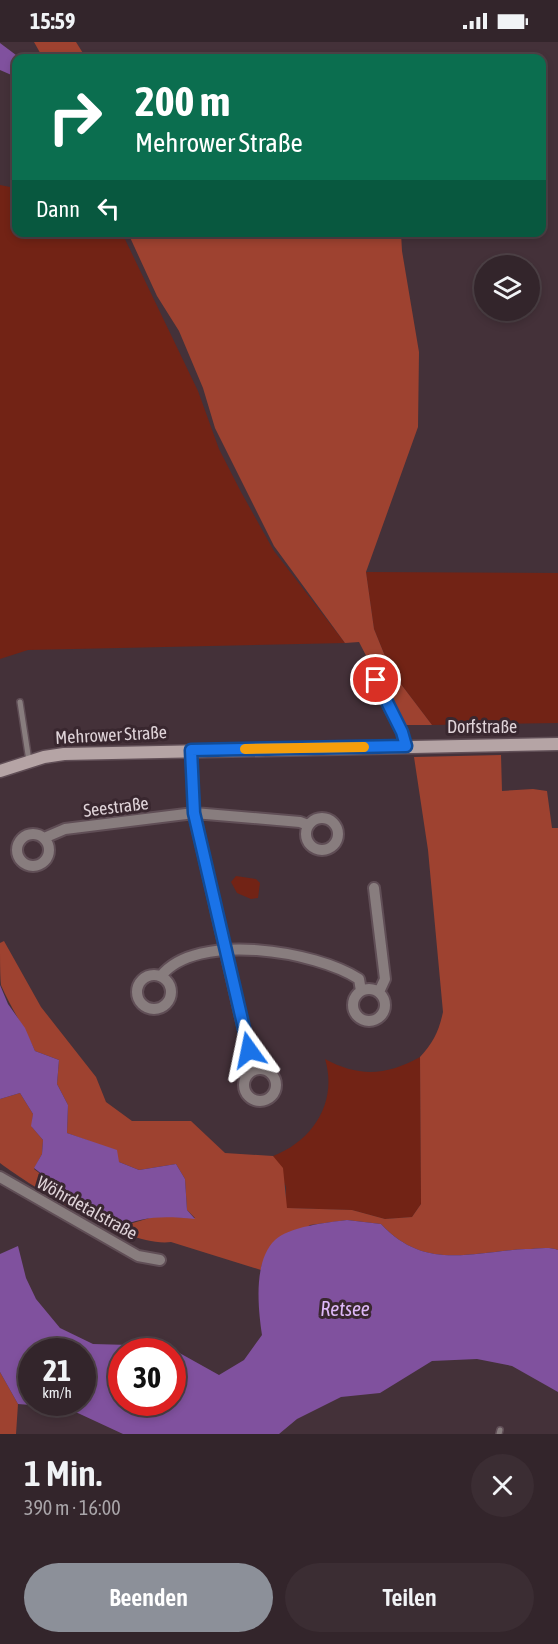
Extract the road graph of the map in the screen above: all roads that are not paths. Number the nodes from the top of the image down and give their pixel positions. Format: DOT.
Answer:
graph roads {
  1 [pos="376,680"];
  2 [pos="20,702"];
  3 [pos="558,744"];
  4 [pos="406,746"];
  5 [pos="191,750"];
  6 [pos="29,761"];
  7 [pos="0,771"];
  8 [pos="194,813"];
  9 [pos="308,825"];
  10 [pos="44,838"];
  11 [pos="374,888"];
  12 [pos="227,949"];
  13 [pos="161,976"];
  14 [pos="362,991"];
  15 [pos="379,992"];
  16 [pos="253,1070"];
  17 [pos="0,1177"];
  18 [pos="160,1260"];
  1 -- 4 [label="lane"];
  2 -- 6 [label="lane"];
  3 -- 4 [label="main road, Dorfstraße"];
  4 -- 5 [label="main road, Mehrower Straße"];
  5 -- 6 [label="main road, Mehrower Straße"];
  5 -- 8 [label="street"];
  6 -- 7 [label="main road, Mehrower Straße"];
  8 -- 9 [label="street, Seestraße"];
  8 -- 10 [label="street, Seestraße"];
  8 -- 12 [label="street"];
  11 -- 15 [label="street"];
  12 -- 13 [label="street"];
  12 -- 14 [label="street"];
  12 -- 16 [label="street"];
  14 -- 15 [label="street"];
  14 -- 15 [label="street"];
  17 -- 18 [label="street, Wöhrdetalstraße"];
}
